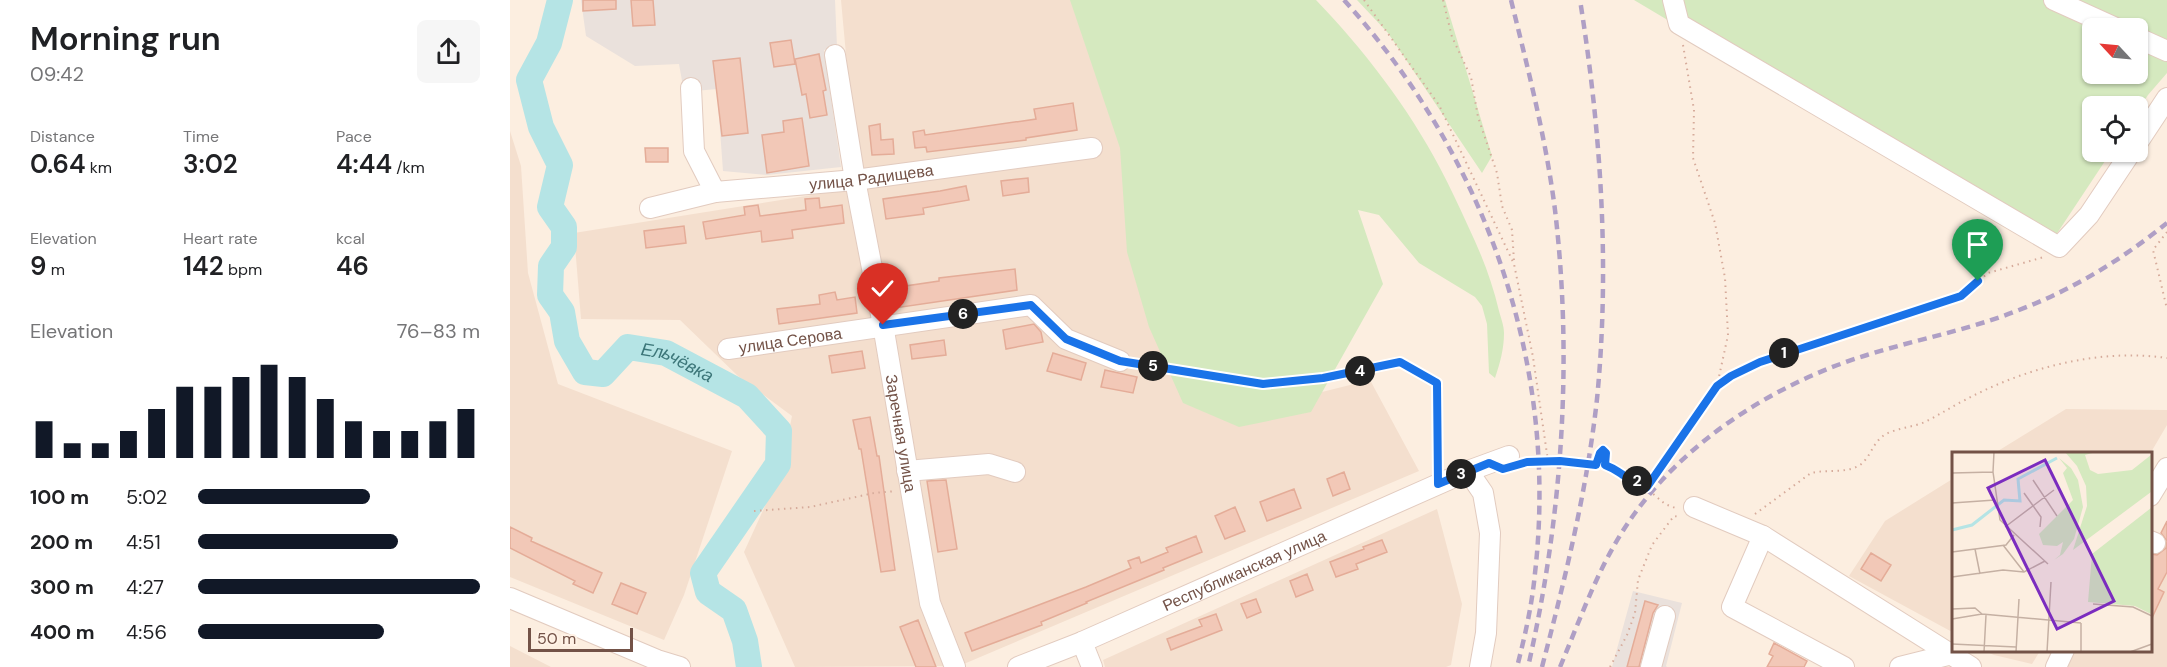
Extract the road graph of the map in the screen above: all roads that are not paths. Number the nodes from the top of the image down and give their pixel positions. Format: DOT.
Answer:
graph roads {
  1 [pos="1673,0"];
  2 [pos="2054,0"];
  3 [pos="2094,18"];
  4 [pos="2148,42"];
  5 [pos="2167,51"];
  6 [pos="835,55"];
  7 [pos="691,88"];
  8 [pos="2167,98"];
  9 [pos="2148,127"];
  10 [pos="1092,148"];
  11 [pos="2124,162"];
  12 [pos="855,180"];
  13 [pos="715,192"];
  14 [pos="650,208"];
  15 [pos="883,325"];
  16 [pos="728,349"];
  17 [pos="1120,361"];
  18 [pos="1514,460"];
  19 [pos="2167,468"];
  20 [pos="1468,471"];
  21 [pos="1015,472"];
  22 [pos="909,481"];
  23 [pos="2152,494"];
  24 [pos="1688,512"];
  25 [pos="1763,536"];
  26 [pos="510,598"];
  27 [pos="1665,616"];
  28 [pos="1082,642"];
  29 [pos="2064,652"];
  30 [pos="1952,654"];
  31 [pos="656,663"];
  32 [pos="680,667"];
  33 [pos="955,667"];
  34 [pos="1018,667"];
  35 [pos="1092,667"];
  36 [pos="1480,667"];
  37 [pos="1651,667"];
  38 [pos="1844,667"];
  39 [pos="1900,667"];
  40 [pos="1971,667"];
  41 [pos="2056,667"];
  1 -- 11 [label="street"];
  2 -- 3 [label="street"];
  4 -- 5 [label="street"];
  6 -- 12 [label="street, Заречная улица"];
  7 -- 13 [label="street"];
  8 -- 9 [label="street"];
  10 -- 12 [label="street, улица Радищева"];
  12 -- 13 [label="street, улица Радищева"];
  12 -- 15 [label="street, Заречная улица"];
  13 -- 14 [label="street, улица Радищева"];
  15 -- 16 [label="street, улица Серова"];
  15 -- 17 [label="street, улица Серова"];
  15 -- 22 [label="street, Заречная улица"];
  18 -- 20 [label="street, Республиканская улица"];
  19 -- 23 [label="street"];
  20 -- 28 [label="street, Республиканская улица"];
  20 -- 36 [label="street"];
  21 -- 22 [label="street"];
  22 -- 33 [label="street, Заречная улица"];
  24 -- 25 [label="street"];
  25 -- 30 [label="street"];
  25 -- 38 [label="street"];
  26 -- 31 [label="street"];
  27 -- 37 [label="street"];
  28 -- 34 [label="street, Республиканская улица"];
  28 -- 35 [label="street"];
  29 -- 41 [label="street"];
  30 -- 39 [label="street"];
  30 -- 40 [label="street"];
  31 -- 32 [label="street"];
}
